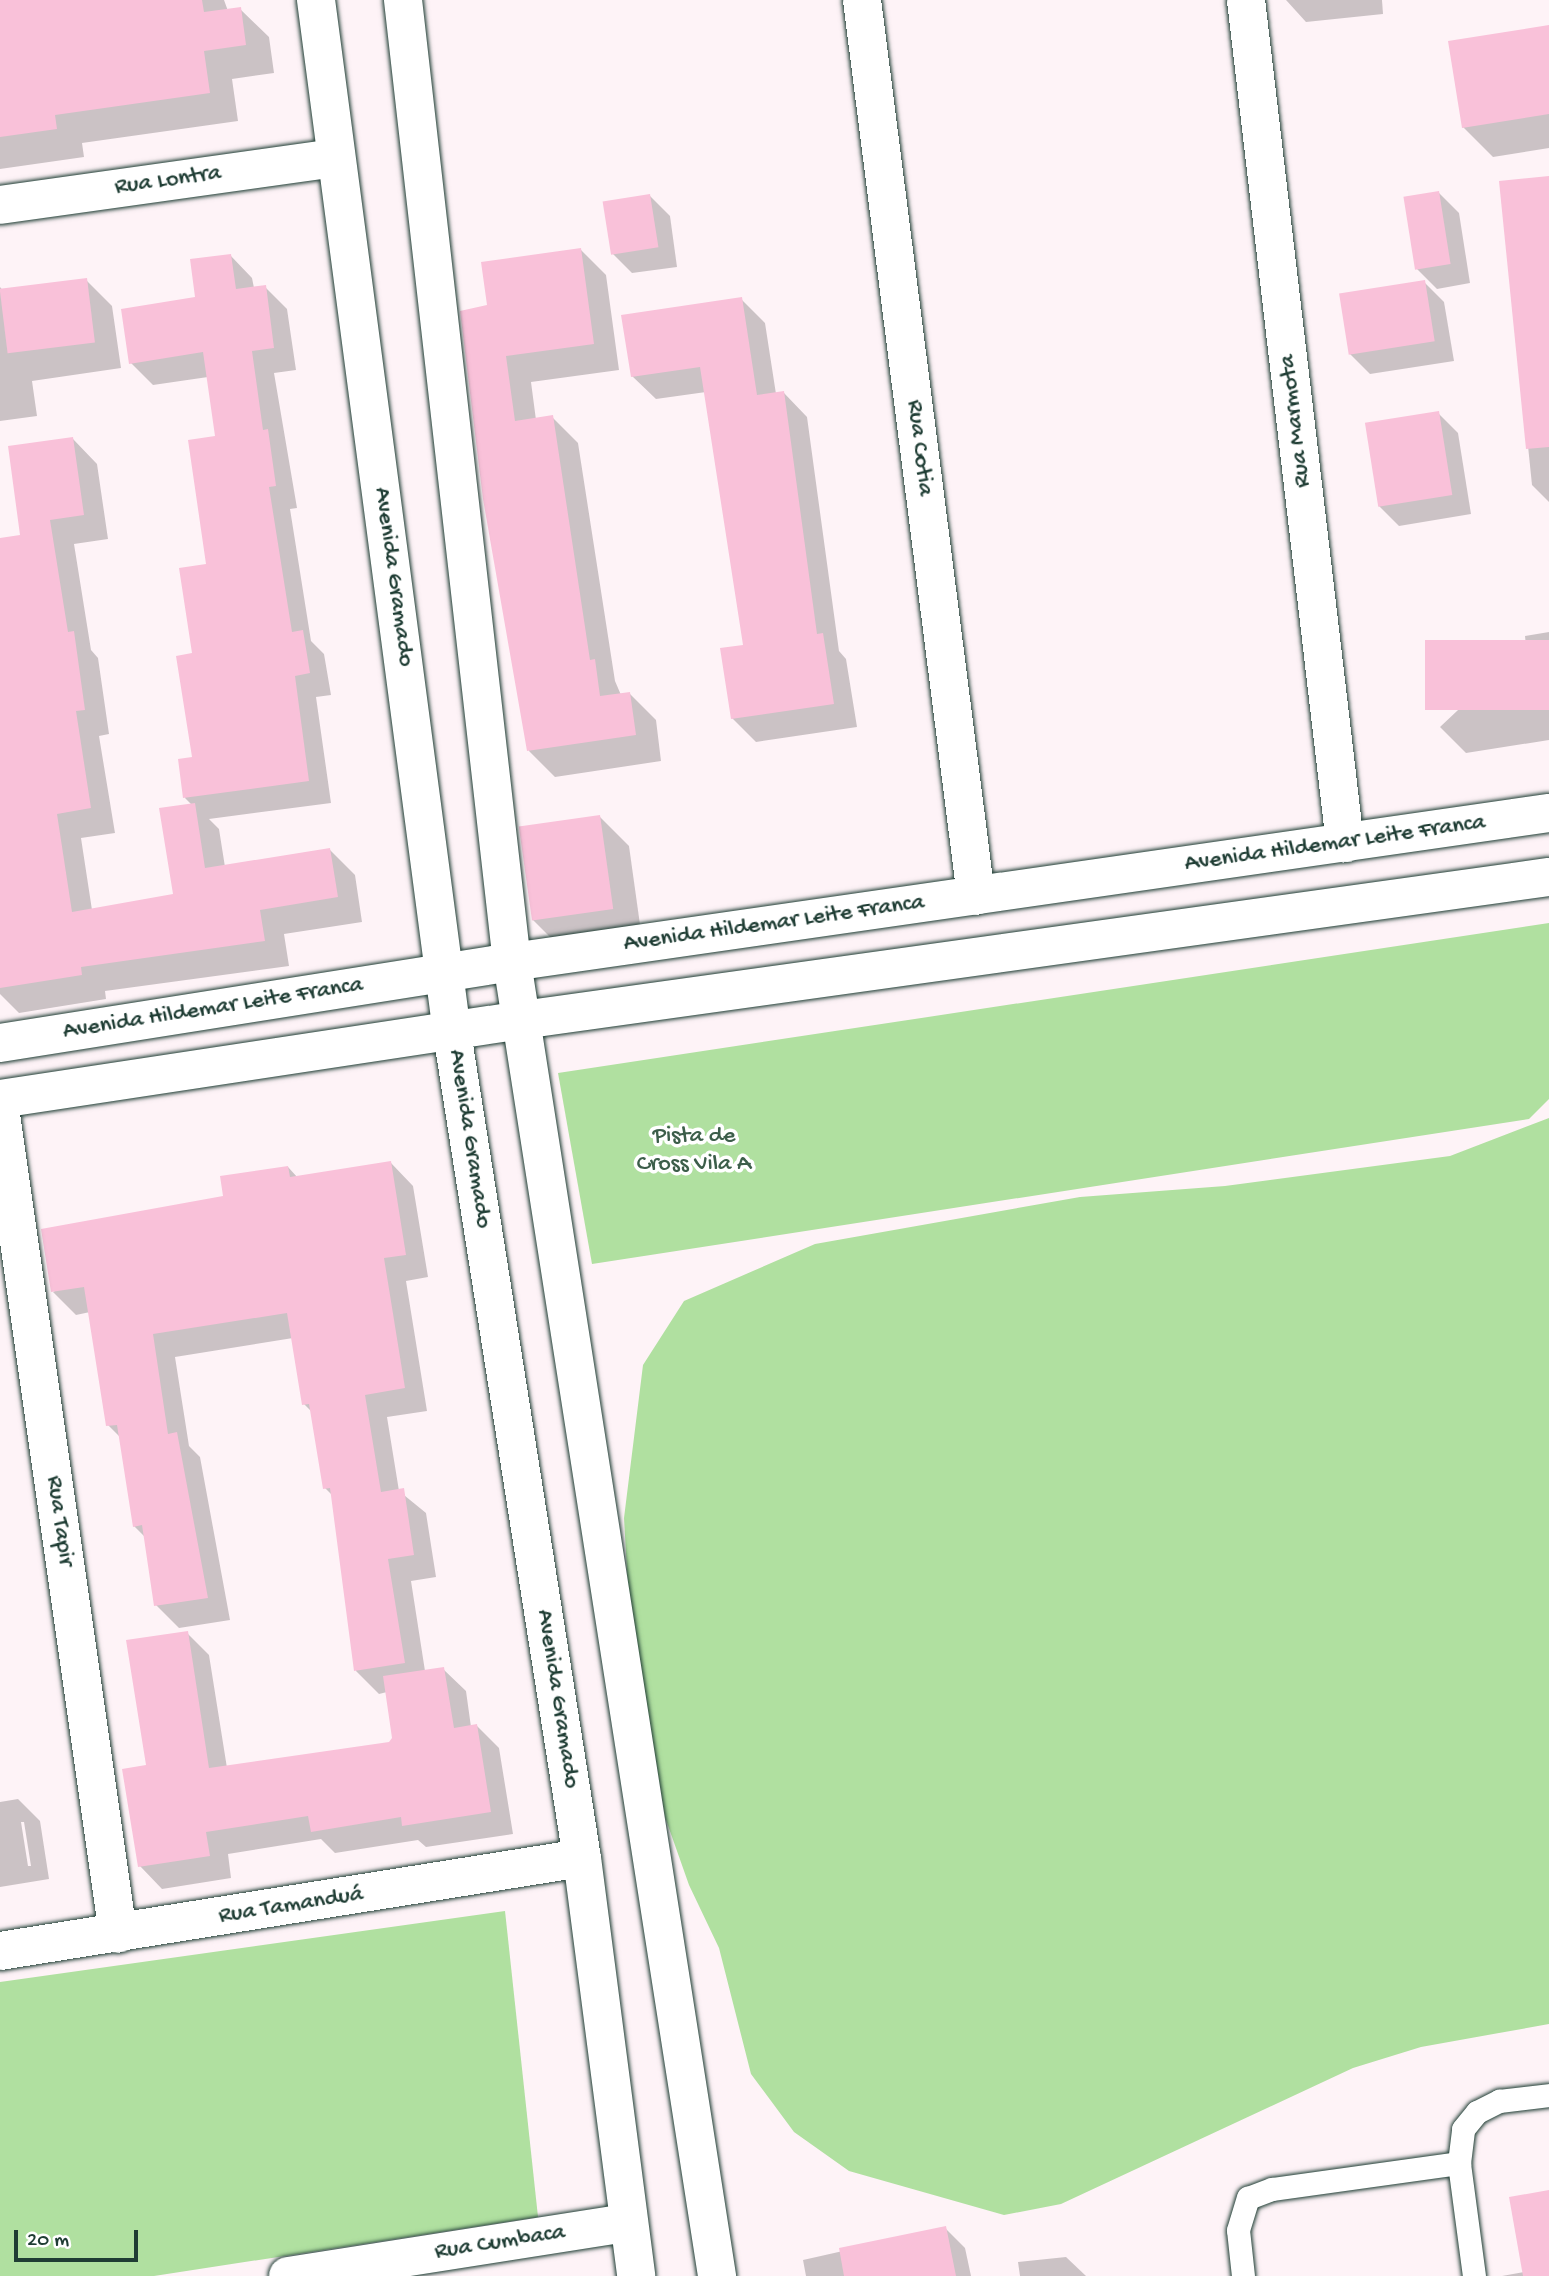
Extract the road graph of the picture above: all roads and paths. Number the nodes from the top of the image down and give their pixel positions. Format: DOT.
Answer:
graph roads {
  1 [pos="316,0"];
  2 [pos="403,0"];
  3 [pos="862,0"];
  4 [pos="1246,0"];
  5 [pos="335,158"];
  6 [pos="0,205"];
  7 [pos="1549,813"];
  8 [pos="1345,843"];
  9 [pos="1549,877"];
  10 [pos="976,896"];
  11 [pos="512,962"];
  12 [pos="447,972"];
  13 [pos="522,1020"];
  14 [pos="453,1033"];
  15 [pos="0,1043"];
  16 [pos="0,1099"];
  17 [pos="0,1108"];
  18 [pos="582,1858"];
  19 [pos="118,1934"];
  20 [pos="0,1951"];
  21 [pos="1549,2095"];
  22 [pos="1459,2163"];
  23 [pos="628,2223"];
  24 [pos="288,2276"];
  25 [pos="636,2276"];
  26 [pos="717,2276"];
  27 [pos="1243,2276"];
  28 [pos="1474,2276"];
  1 -- 5 [label="street, Avenida Gramado"];
  2 -- 11 [label="street"];
  3 -- 10 [label="street, Rua Cotia"];
  4 -- 8 [label="street, Rua Marmota"];
  5 -- 6 [label="street, Rua Lontra"];
  5 -- 12 [label="street, Avenida Gramado"];
  7 -- 8 [label="street, Avenida Hildemar Leite Franca"];
  8 -- 10 [label="street, Avenida Hildemar Leite Franca"];
  9 -- 13 [label="street"];
  10 -- 11 [label="street, Avenida Hildemar Leite Franca"];
  11 -- 12 [label="street, Avenida Hildemar Leite Franca"];
  11 -- 13 [label="street"];
  12 -- 14 [label="street, Avenida Gramado"];
  12 -- 15 [label="street, Avenida Hildemar Leite Franca"];
  13 -- 14 [label="street"];
  13 -- 26 [label="street"];
  14 -- 16 [label="street"];
  14 -- 18 [label="street, Avenida Gramado"];
  17 -- 19 [label="street, Rua Tapir"];
  18 -- 19 [label="street, Rua Tamanduá"];
  18 -- 23 [label="street, Avenida Gramado"];
  19 -- 20 [label="street, Rua Tamanduá"];
  21 -- 22 [label="lane"];
  22 -- 27 [label="lane"];
  22 -- 28 [label="lane"];
  23 -- 24 [label="street, Rua Cumbaca"];
  23 -- 25 [label="street, Avenida Gramado"];
}
